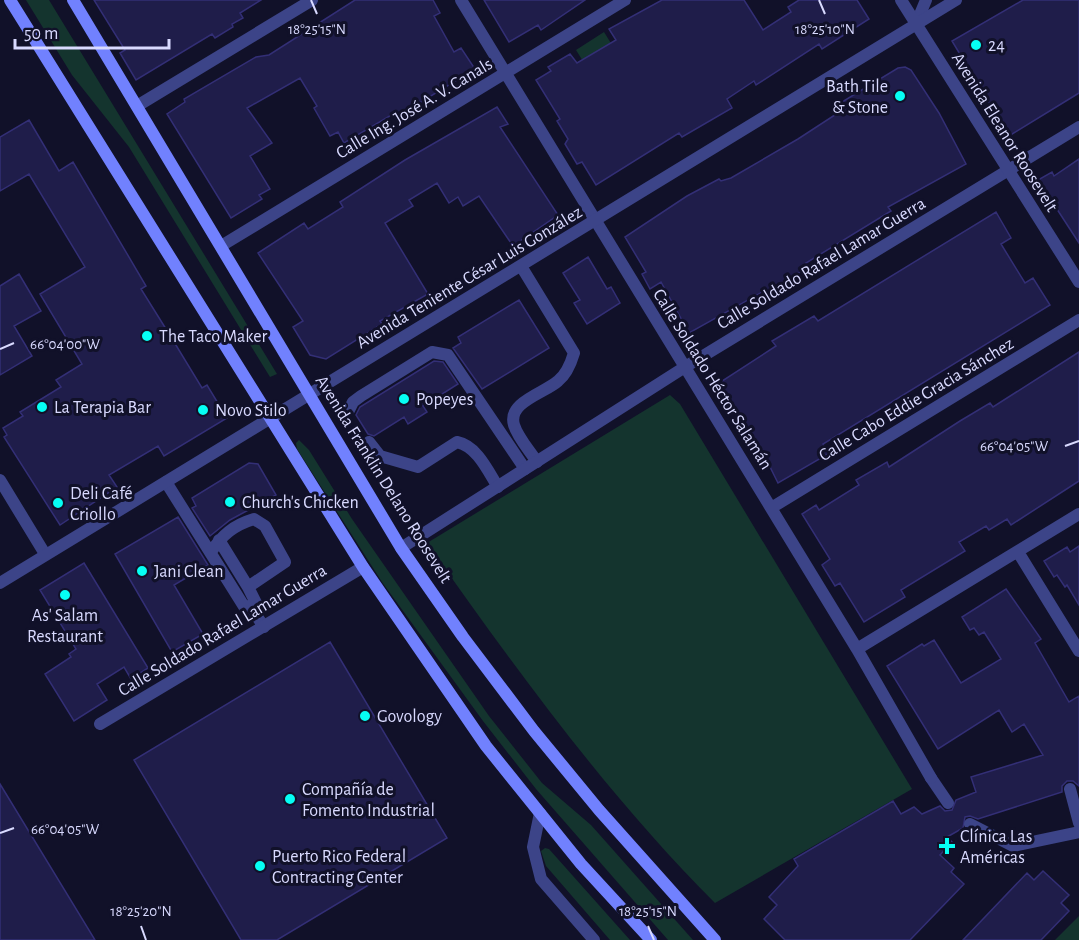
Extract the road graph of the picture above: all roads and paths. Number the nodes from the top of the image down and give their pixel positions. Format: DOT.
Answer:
graph roads {
  1 [pos="10,0"];
  2 [pos="72,0"];
  3 [pos="312,0"];
  4 [pos="461,0"];
  5 [pos="625,0"];
  6 [pos="901,0"];
  7 [pos="926,0"];
  8 [pos="956,0"];
  9 [pos="916,24"];
  10 [pos="505,74"];
  11 [pos="137,106"];
  12 [pos="1079,127"];
  13 [pos="1007,170"];
  14 [pos="595,221"];
  15 [pos="221,246"];
  16 [pos="521,266"];
  17 [pos="1079,282"];
  18 [pos="1079,320"];
  19 [pos="685,367"];
  20 [pos="311,394"];
  21 [pos="349,410"];
  22 [pos="270,420"];
  23 [pos="369,442"];
  24 [pos="537,462"];
  25 [pos="525,469"];
  26 [pos="0,480"];
  27 [pos="166,482"];
  28 [pos="498,487"];
  29 [pos="771,508"];
  30 [pos="1079,514"];
  31 [pos="219,540"];
  32 [pos="401,548"];
  33 [pos="211,552"];
  34 [pos="1018,552"];
  35 [pos="45,554"];
  36 [pos="363,567"];
  37 [pos="0,583"];
  38 [pos="248,587"];
  39 [pos="250,606"];
  40 [pos="264,627"];
  41 [pos="857,649"];
  42 [pos="1079,651"];
  43 [pos="100,724"];
  44 [pos="1070,789"];
  45 [pos="948,803"];
  46 [pos="540,813"];
  47 [pos="1079,823"];
  48 [pos="970,824"];
  49 [pos="1079,832"];
  50 [pos="594,940"];
  51 [pos="651,940"];
  52 [pos="715,940"];
  1 -- 22 [label="main road"];
  2 -- 11 [label="main road, Avenida Franklin Delano Roosevelt"];
  3 -- 11 [label="street"];
  4 -- 10 [label="street, Calle Soldado Héctor Salamán"];
  5 -- 10 [label="street, Calle Ing. José A. V. Canals"];
  6 -- 9 [label="street, Avenida Eleanor Roosevelt"];
  7 -- 9 [label="street"];
  8 -- 9 [label="street, Avenida Teniente César Luis González"];
  9 -- 13 [label="street, Avenida Eleanor Roosevelt"];
  9 -- 14 [label="street, Avenida Teniente César Luis González"];
  10 -- 14 [label="street, Calle Soldado Héctor Salamán"];
  10 -- 15 [label="street, Calle Ing. José A. V. Canals"];
  11 -- 15 [label="main road, Avenida Franklin Delano Roosevelt"];
  12 -- 13 [label="street, Calle Soldado Rafael Lamar Guerra"];
  13 -- 17 [label="street, Avenida Eleanor Roosevelt"];
  13 -- 19 [label="street, Calle Soldado Rafael Lamar Guerra"];
  14 -- 16 [label="street, Avenida Teniente César Luis González"];
  14 -- 19 [label="street, Calle Soldado Héctor Salamán"];
  15 -- 20 [label="main road, Avenida Franklin Delano Roosevelt"];
  16 -- 20 [label="street, Avenida Teniente César Luis González"];
  16 -- 24 [label="street"];
  18 -- 29 [label="street, Calle Cabo Eddie Gracia Sánchez"];
  19 -- 24 [label="street, Calle Soldado Rafael Lamar Guerra"];
  19 -- 29 [label="street, Calle Soldado Héctor Salamán"];
  20 -- 22 [label="street, Avenida Teniente César Luis González"];
  20 -- 32 [label="main road, Avenida Franklin Delano Roosevelt"];
  21 -- 25 [label="street"];
  22 -- 27 [label="street, Avenida Teniente César Luis González"];
  22 -- 36 [label="main road"];
  23 -- 28 [label="street"];
  24 -- 25 [label="street, Calle Soldado Rafael Lamar Guerra"];
  25 -- 28 [label="street, Calle Soldado Rafael Lamar Guerra"];
  26 -- 35 [label="street"];
  27 -- 33 [label="street"];
  27 -- 35 [label="street, Avenida Teniente César Luis González"];
  28 -- 32 [label="street, Calle Soldado Rafael Lamar Guerra"];
  29 -- 41 [label="street, Calle Soldado Héctor Salamán"];
  30 -- 34 [label="street"];
  31 -- 33 [label="street"];
  31 -- 38 [label="street"];
  31 -- 38 [label="street"];
  32 -- 52 [label="main road, Avenida Franklin Delano Roosevelt"];
  33 -- 39 [label="street"];
  34 -- 41 [label="street"];
  34 -- 42 [label="street"];
  35 -- 37 [label="street, Avenida Teniente César Luis González"];
  36 -- 40 [label="street, Calle Soldado Rafael Lamar Guerra"];
  36 -- 46 [label="main road"];
  38 -- 39 [label="street"];
  39 -- 40 [label="street"];
  40 -- 43 [label="street, Calle Soldado Rafael Lamar Guerra"];
  41 -- 45 [label="street, Calle Soldado Héctor Salamán"];
  44 -- 47 [label="street"];
  46 -- 50 [label="street"];
  46 -- 51 [label="main road"];
  48 -- 49 [label="street"];
}
